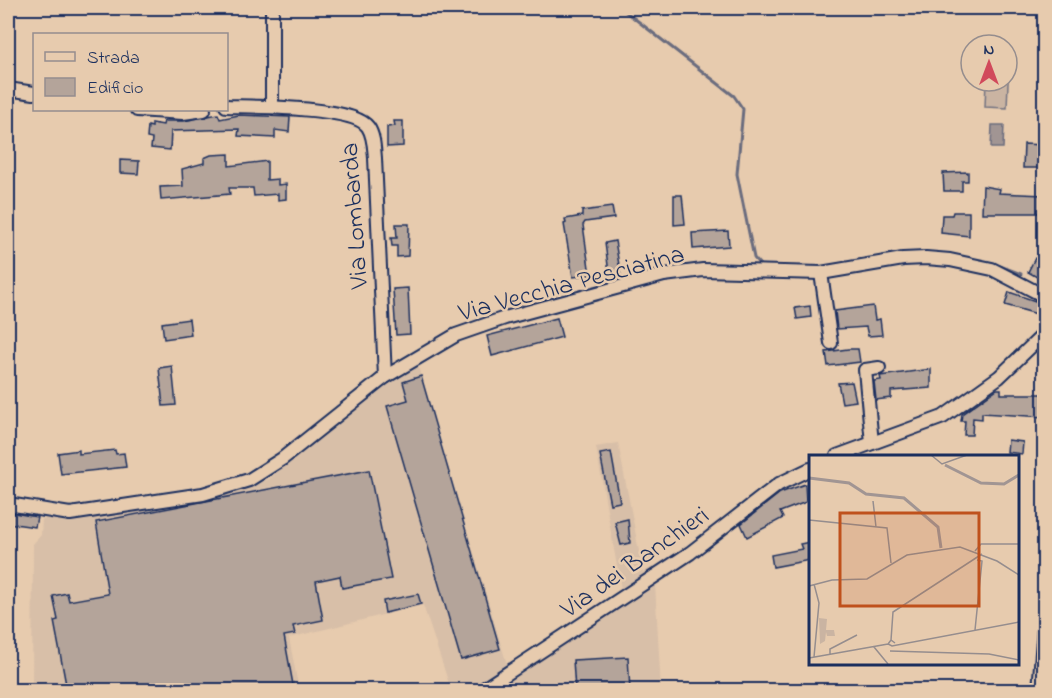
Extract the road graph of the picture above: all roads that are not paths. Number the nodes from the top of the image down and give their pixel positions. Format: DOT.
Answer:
graph roads {
  1 [pos="272,8"];
  2 [pos="8,88"];
  3 [pos="33,93"];
  4 [pos="228,106"];
  5 [pos="272,107"];
  6 [pos="152,111"];
  7 [pos="197,111"];
  8 [pos="820,273"];
  9 [pos="1044,296"];
  10 [pos="1044,334"];
  11 [pos="831,343"];
  12 [pos="879,368"];
  13 [pos="385,377"];
  14 [pos="872,443"];
  15 [pos="840,455"];
  16 [pos="809,469"];
  17 [pos="8,504"];
  18 [pos="1044,627"];
  19 [pos="482,690"];
  20 [pos="1039,690"];
  1 -- 5 [label="street"];
  2 -- 3 [label="street"];
  4 -- 5 [label="street, Via Lombarda"];
  5 -- 13 [label="street, Via Lombarda"];
  6 -- 7 [label="street"];
  8 -- 9 [label="street, Via Vecchia Pesciatina"];
  8 -- 11 [label="street"];
  8 -- 13 [label="street, Via Vecchia Pesciatina"];
  10 -- 14 [label="street"];
  12 -- 14 [label="street"];
  13 -- 17 [label="street, Via Vecchia Pesciatina"];
  14 -- 15 [label="street"];
  16 -- 19 [label="street, Via dei Banchieri"];
  18 -- 20 [label="street"];
}
